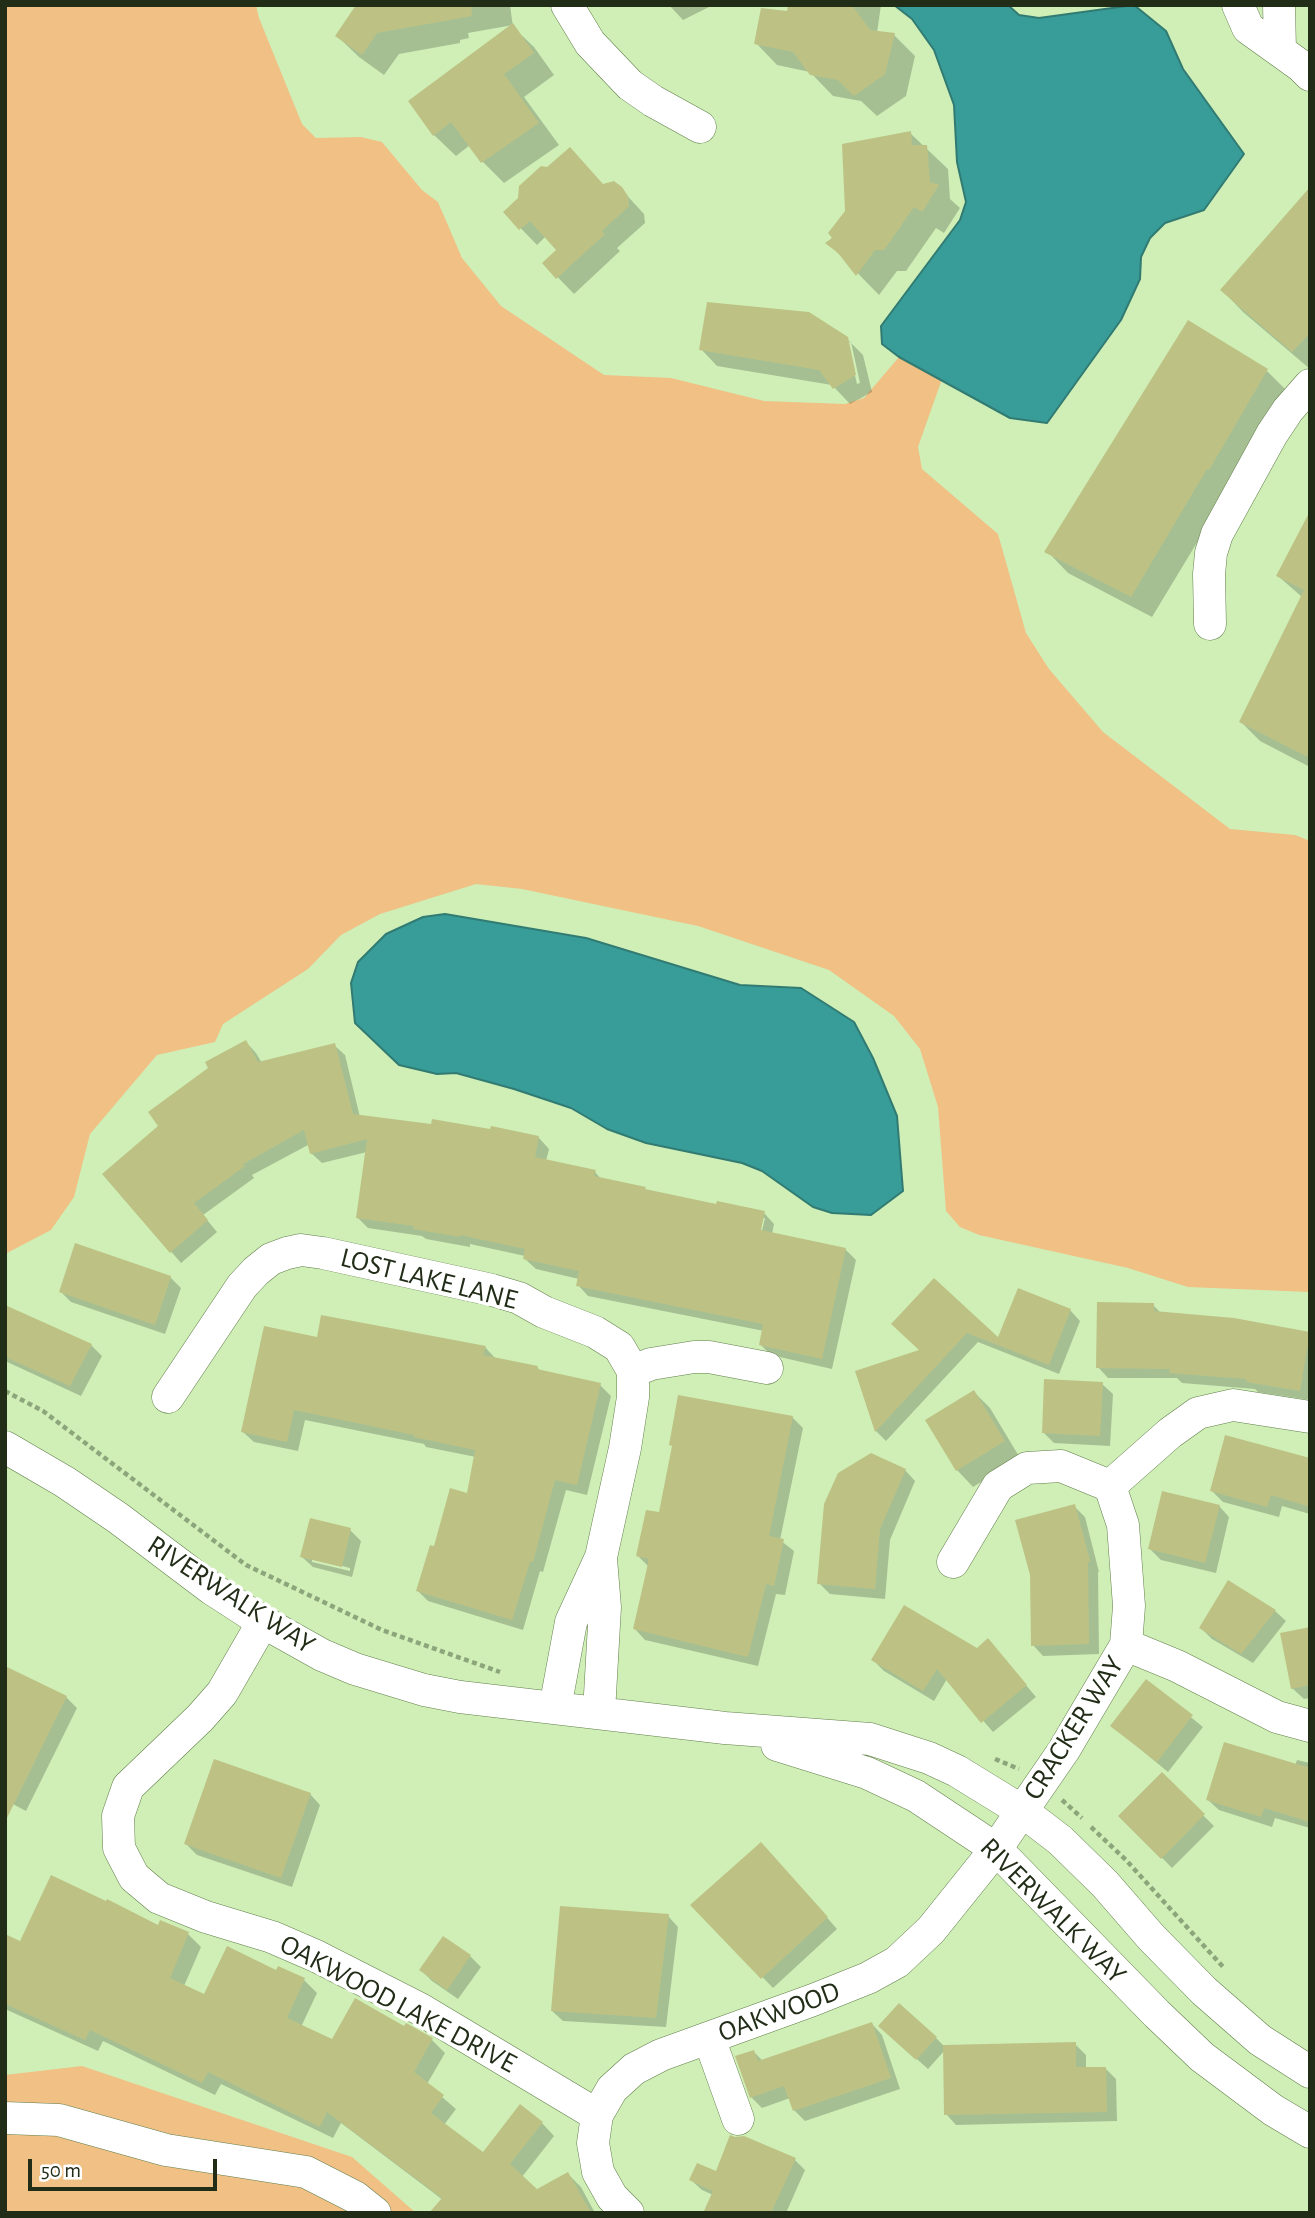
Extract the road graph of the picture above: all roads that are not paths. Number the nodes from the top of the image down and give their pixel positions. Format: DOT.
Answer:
graph roads {
  1 [pos="567,5"];
  2 [pos="1238,5"];
  3 [pos="1279,5"];
  4 [pos="1280,50"];
  5 [pos="1310,75"];
  6 [pos="699,127"];
  7 [pos="1310,385"];
  8 [pos="1210,624"];
  9 [pos="767,1368"];
  10 [pos="633,1371"];
  11 [pos="168,1397"];
  12 [pos="1310,1417"];
  13 [pos="5,1447"];
  14 [pos="1110,1486"];
  15 [pos="601,1557"];
  16 [pos="953,1562"];
  17 [pos="263,1622"];
  18 [pos="1126,1644"];
  19 [pos="555,1708"];
  20 [pos="599,1712"];
  21 [pos="1310,1726"];
  22 [pos="726,1728"];
  23 [pos="1022,1811"];
  24 [pos="996,1849"];
  25 [pos="709,2038"];
  26 [pos="1310,2071"];
  27 [pos="597,2115"];
  28 [pos="5,2118"];
  29 [pos="737,2119"];
  30 [pos="1310,2132"];
  31 [pos="375,2213"];
  32 [pos="628,2213"];
  1 -- 6 [label="street"];
  2 -- 4 [label="street"];
  3 -- 4 [label="street"];
  4 -- 5 [label="street"];
  7 -- 8 [label="street"];
  9 -- 10 [label="street"];
  10 -- 11 [label="street, LOST LAKE LANE"];
  10 -- 15 [label="street"];
  12 -- 14 [label="street"];
  13 -- 17 [label="street, RIVERWALK WAY"];
  14 -- 16 [label="street"];
  14 -- 18 [label="street, CRACKER WAY"];
  15 -- 19 [label="street"];
  15 -- 20 [label="street"];
  17 -- 19 [label="street, RIVERWALK WAY"];
  17 -- 27 [label="street, OAKWOOD LAKE DRIVE"];
  18 -- 21 [label="street, CRACKER WAY"];
  18 -- 23 [label="street, CRACKER WAY"];
  19 -- 20 [label="street, RIVERWALK WAY"];
  20 -- 22 [label="street, RIVERWALK WAY"];
  22 -- 23 [label="street, RIVERWALK WAY"];
  22 -- 24 [label="street, RIVERWALK WAY"];
  23 -- 24 [label="street, OAKWOOD"];
  23 -- 26 [label="street, RIVERWALK WAY"];
  24 -- 25 [label="street, OAKWOOD"];
  24 -- 30 [label="street, RIVERWALK WAY"];
  25 -- 27 [label="street, OAKWOOD"];
  25 -- 29 [label="street"];
  27 -- 32 [label="street, OAKWOOD"];
  28 -- 31 [label="street"];
}
